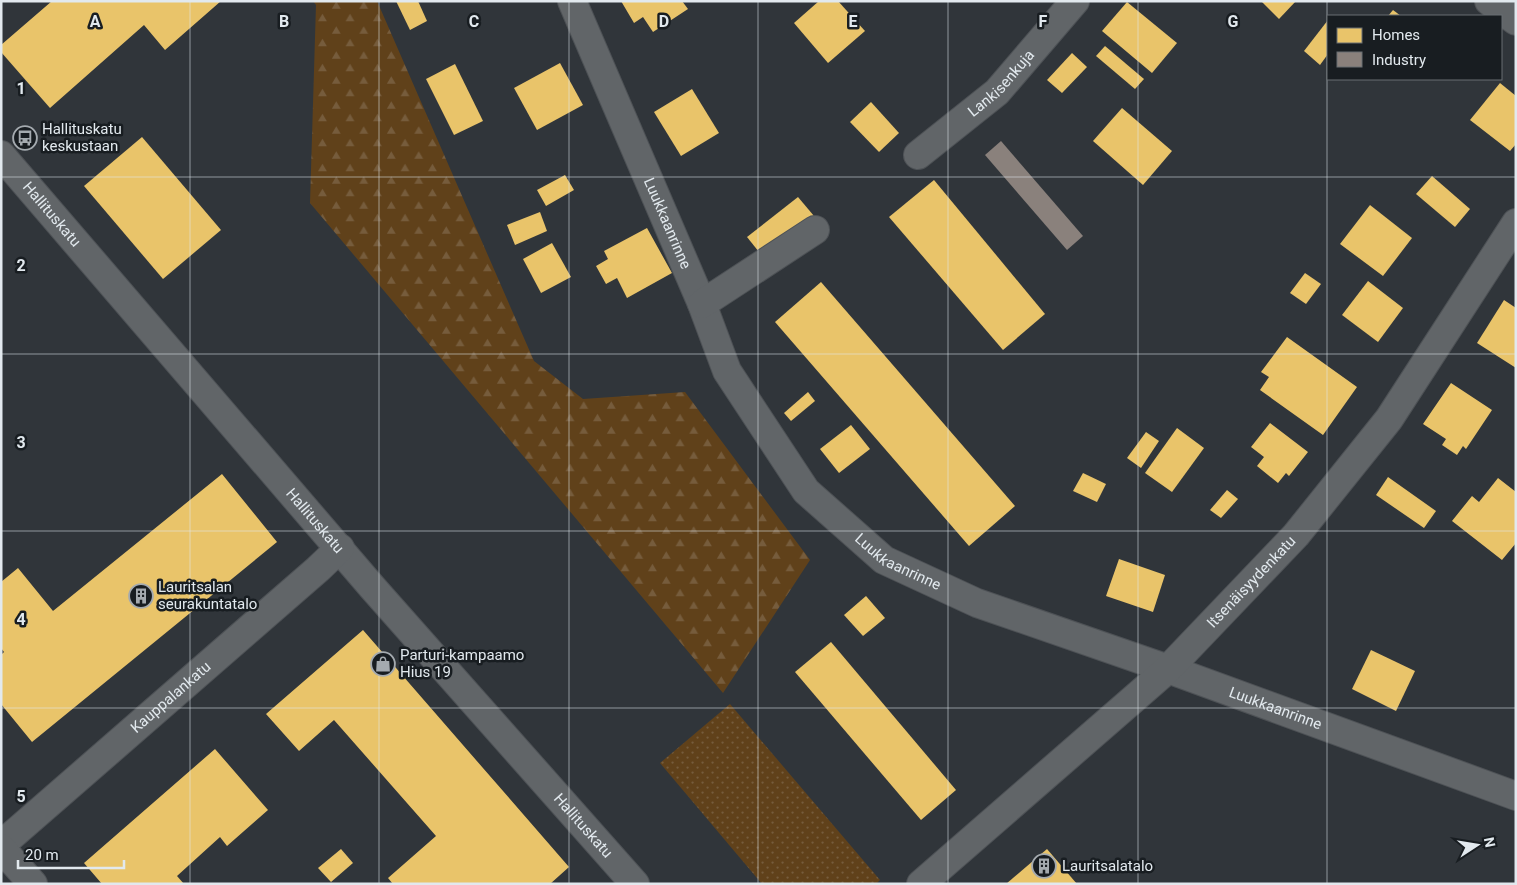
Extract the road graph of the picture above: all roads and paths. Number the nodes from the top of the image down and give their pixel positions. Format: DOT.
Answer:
graph roads {
  1 [pos="572,1"];
  2 [pos="1075,1"];
  3 [pos="1489,1"];
  4 [pos="1516,21"];
  5 [pos="1,155"];
  6 [pos="918,156"];
  7 [pos="1516,223"];
  8 [pos="815,230"];
  9 [pos="702,304"];
  10 [pos="340,548"];
  11 [pos="1168,669"];
  12 [pos="1516,796"];
  13 [pos="1,846"];
  14 [pos="33,884"];
  15 [pos="635,884"];
  16 [pos="920,884"];
  1 -- 9 [label="street, Luukkaanrinne"];
  2 -- 6 [label="street, Lankisenkuja"];
  3 -- 4 [label="street"];
  5 -- 10 [label="street, Hallituskatu"];
  7 -- 11 [label="street, Itsenäisyydenkatu"];
  8 -- 9 [label="street"];
  9 -- 11 [label="street, Luukkaanrinne"];
  10 -- 13 [label="street, Kauppalankatu"];
  10 -- 15 [label="street, Hallituskatu"];
  11 -- 12 [label="street, Luukkaanrinne"];
  11 -- 16 [label="street, Itsenäisyydenkatu"];
  13 -- 14 [label="street"];
}
